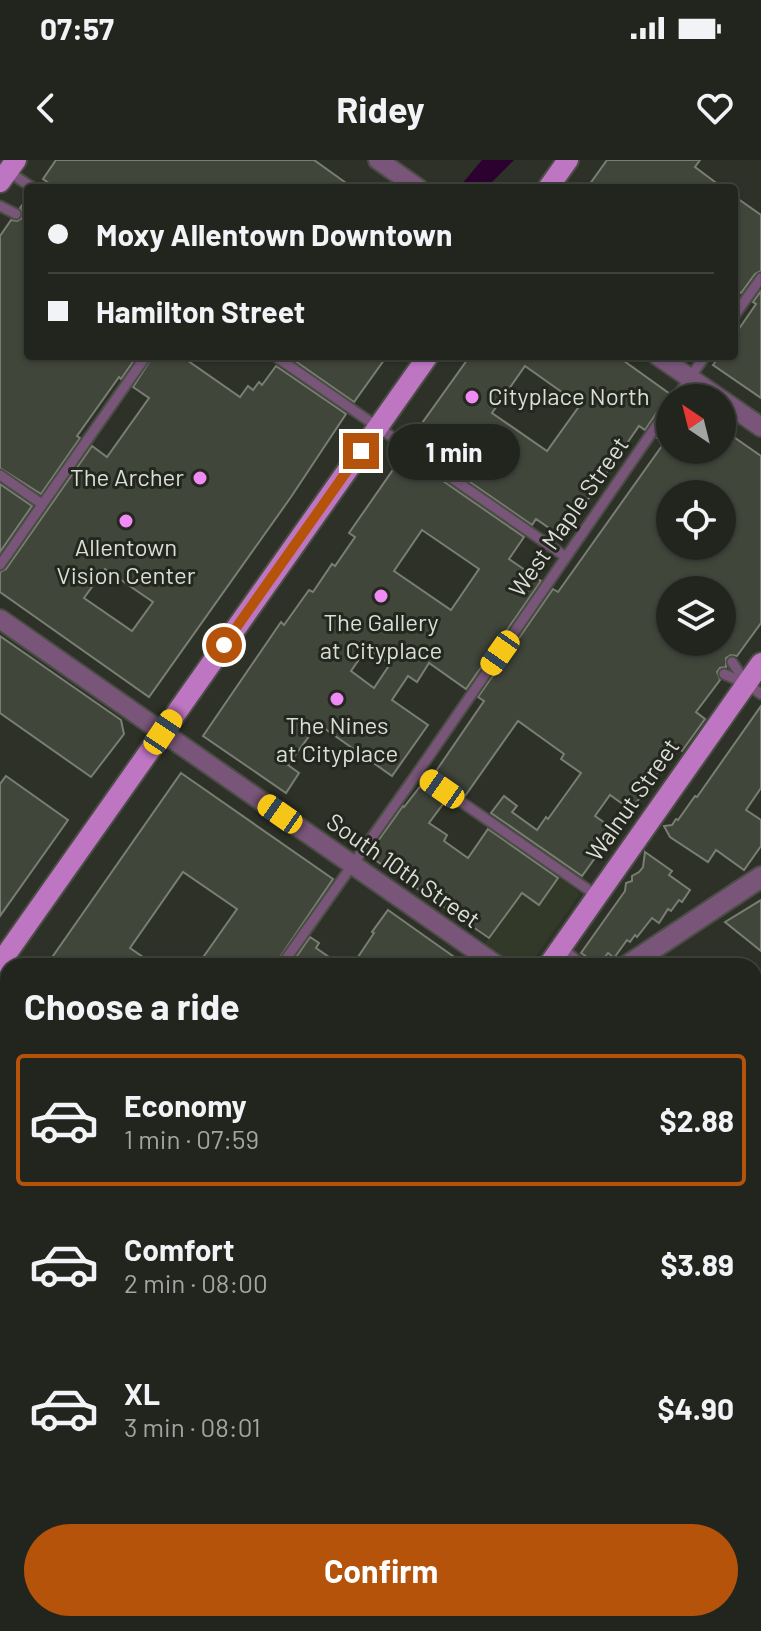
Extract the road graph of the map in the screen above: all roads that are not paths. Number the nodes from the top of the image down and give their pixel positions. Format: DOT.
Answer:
graph roads {
  1 [pos="378,160"];
  2 [pos="568,160"];
  3 [pos="6,170"];
  4 [pos="27,184"];
  5 [pos="412,184"];
  6 [pos="551,184"];
  7 [pos="0,206"];
  8 [pos="16,214"];
  9 [pos="760,280"];
  10 [pos="738,310"];
  11 [pos="143,360"];
  12 [pos="281,360"];
  13 [pos="425,360"];
  14 [pos="664,360"];
  15 [pos="702,360"];
  16 [pos="690,378"];
  17 [pos="686,384"];
  18 [pos="699,384"];
  19 [pos="736,410"];
  20 [pos="378,427"];
  21 [pos="656,427"];
  22 [pos="761,427"];
  23 [pos="0,475"];
  24 [pos="42,504"];
  25 [pos="566,557"];
  26 [pos="0,565"];
  27 [pos="0,619"];
  28 [pos="732,662"];
  29 [pos="761,663"];
  30 [pos="724,674"];
  31 [pos="754,689"];
  32 [pos="163,732"];
  33 [pos="418,772"];
  34 [pos="352,865"];
  35 [pos="761,877"];
  36 [pos="598,896"];
  37 [pos="4,958"];
  38 [pos="287,958"];
  39 [pos="486,958"];
  40 [pos="554,958"];
  41 [pos="639,958"];
  1 -- 5 [label="street"];
  2 -- 6 [label="main road"];
  3 -- 4 [label="lane"];
  7 -- 8 [label="lane"];
  9 -- 10 [label="lane"];
  11 -- 24 [label="lane"];
  12 -- 20 [label="lane"];
  13 -- 20 [label="main road"];
  14 -- 16 [label="street"];
  15 -- 16 [label="lane"];
  16 -- 17 [label="lane"];
  16 -- 18 [label="street"];
  19 -- 22 [label="street"];
  20 -- 25 [label="lane"];
  20 -- 32 [label="main road"];
  21 -- 25 [label="lane, West Maple Street"];
  23 -- 24 [label="lane"];
  24 -- 26 [label="lane"];
  25 -- 33 [label="lane, West Maple Street"];
  27 -- 32 [label="street, South 10th Street"];
  28 -- 31 [label="lane"];
  29 -- 31 [label="main road, Walnut Street"];
  30 -- 31 [label="lane"];
  31 -- 36 [label="main road, Walnut Street"];
  32 -- 34 [label="street, South 10th Street"];
  32 -- 37 [label="main road"];
  33 -- 34 [label="lane, West Maple Street"];
  33 -- 36 [label="lane"];
  34 -- 38 [label="lane, West Maple Street"];
  34 -- 39 [label="street, South 10th Street"];
  35 -- 41 [label="street"];
  36 -- 40 [label="main road, Walnut Street"];
}
